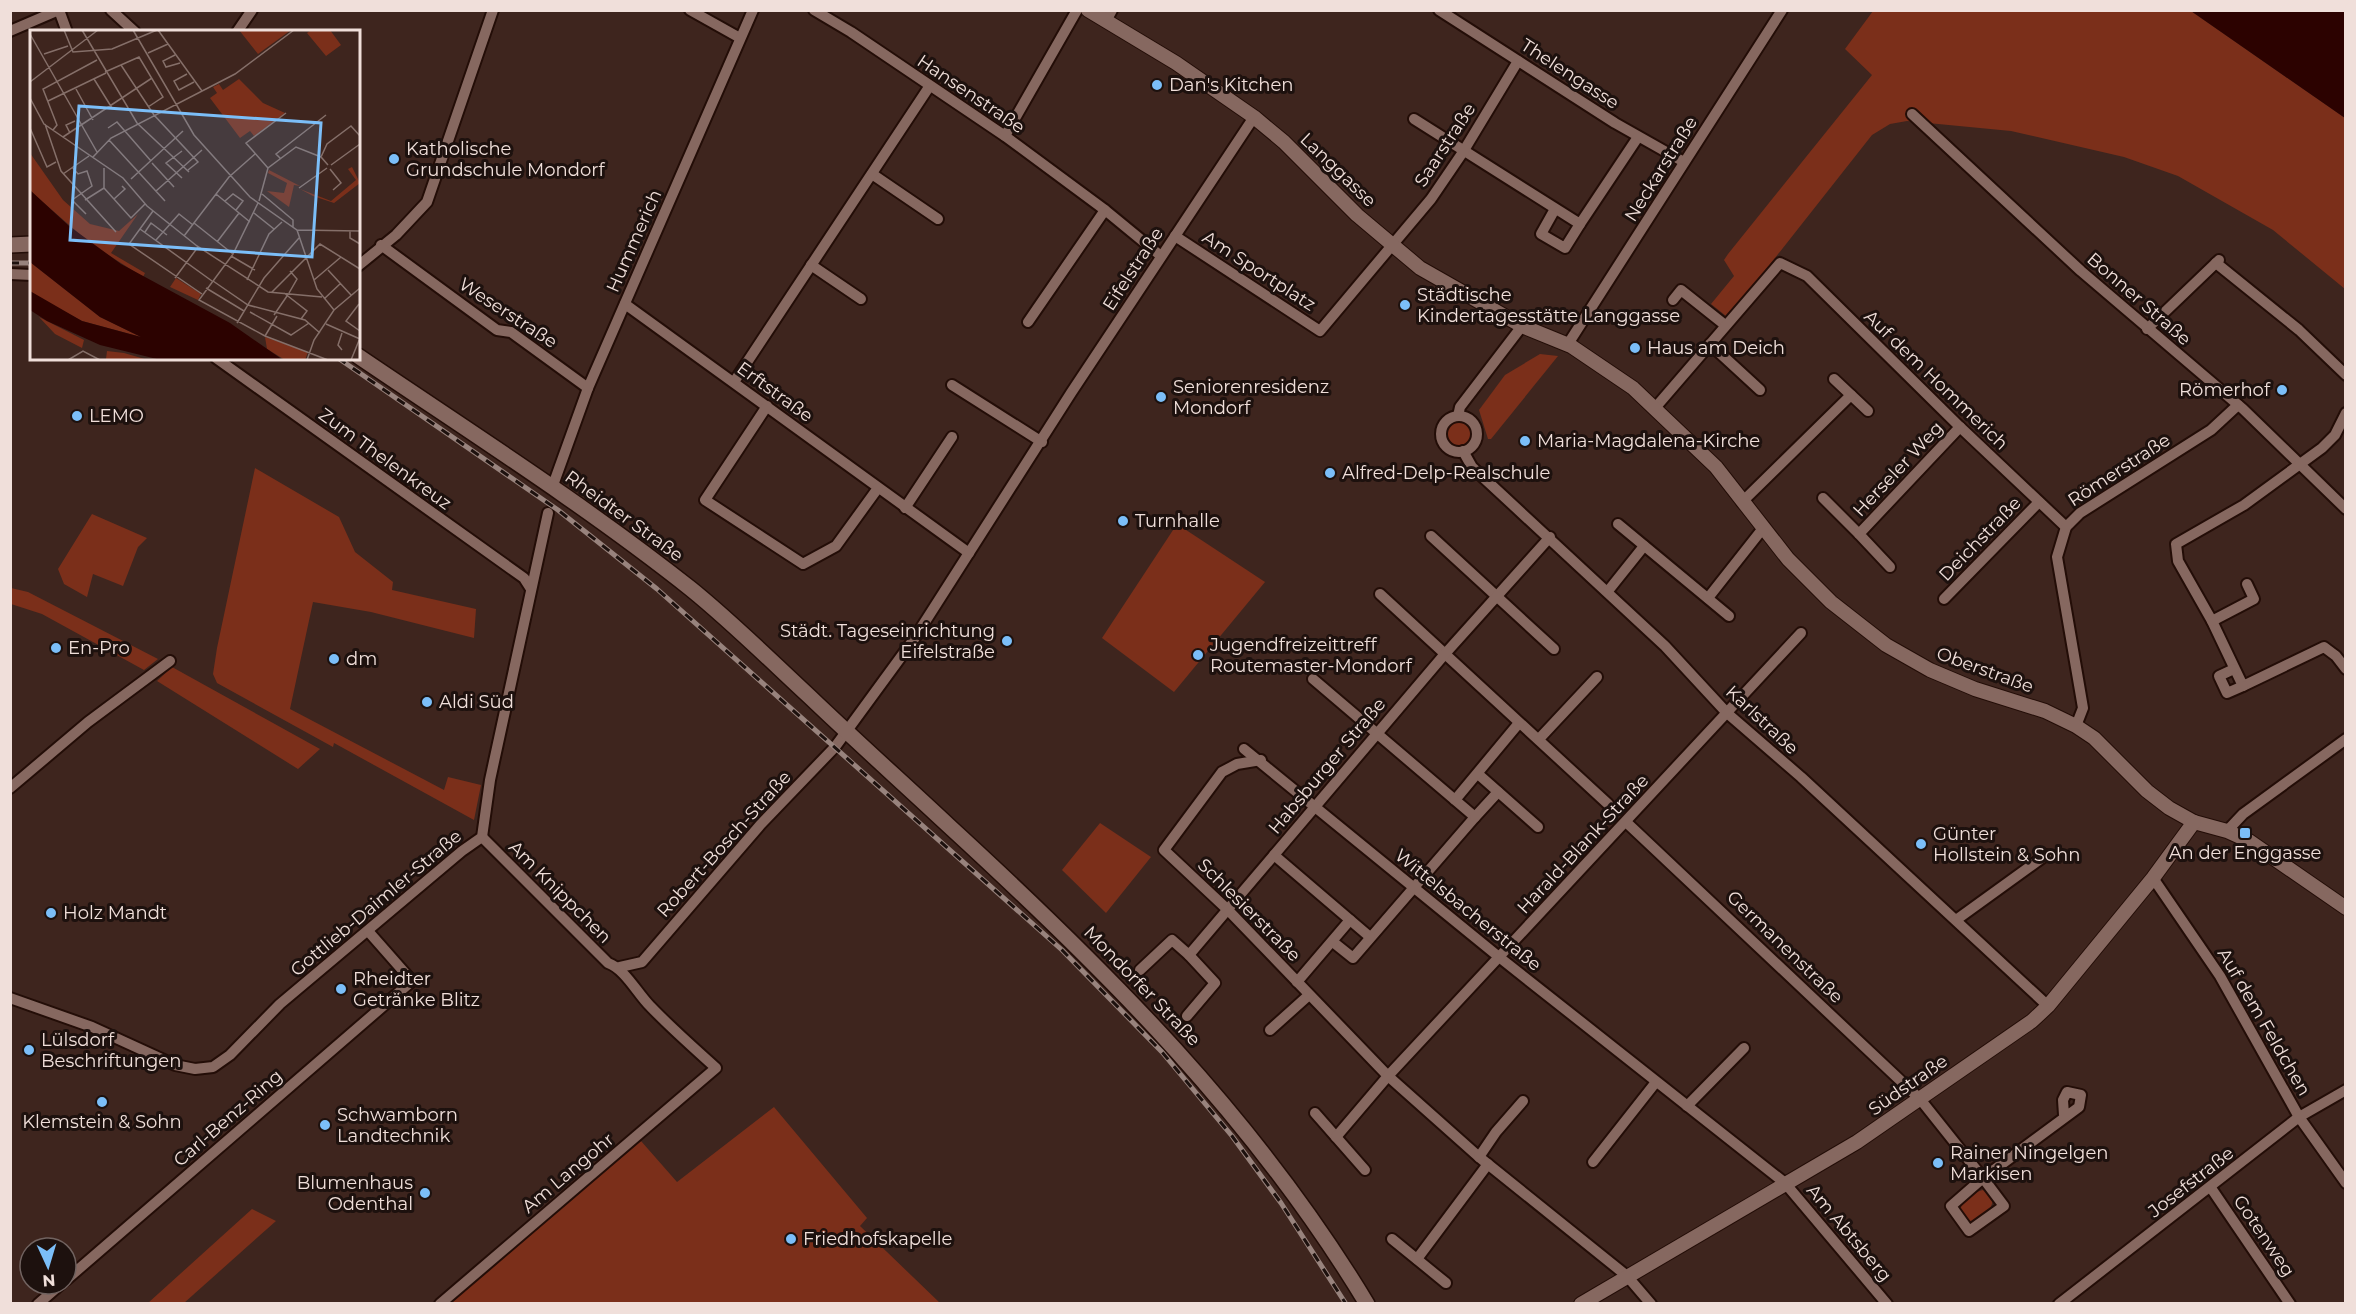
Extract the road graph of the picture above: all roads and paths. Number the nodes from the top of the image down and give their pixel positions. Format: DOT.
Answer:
graph roads {
  1 [pos="59,10"];
  2 [pos="111,10"];
  3 [pos="252,10"];
  4 [pos="493,10"];
  5 [pos="690,10"];
  6 [pos="753,10"];
  7 [pos="814,10"];
  8 [pos="1077,10"];
  9 [pos="1088,10"];
  10 [pos="1439,10"];
  11 [pos="1782,10"];
  12 [pos="1109,16"];
  13 [pos="67,30"];
  14 [pos="133,30"];
  15 [pos="238,30"];
  16 [pos="10,31"];
  17 [pos="740,38"];
  18 [pos="1518,61"];
  19 [pos="929,87"];
  20 [pos="1912,114"];
  21 [pos="1254,117"];
  22 [pos="1414,119"];
  23 [pos="1005,136"];
  24 [pos="1638,137"];
  25 [pos="1463,152"];
  26 [pos="1684,162"];
  27 [pos="872,174"];
  28 [pos="1555,209"];
  29 [pos="1105,210"];
  30 [pos="938,219"];
  31 [pos="1580,224"];
  32 [pos="1175,236"];
  33 [pos="1392,242"];
  34 [pos="30,244"];
  35 [pos="10,245"];
  36 [pos="381,245"];
  37 [pos="1161,256"];
  38 [pos="360,264"];
  39 [pos="811,265"];
  40 [pos="10,274"];
  41 [pos="30,275"];
  42 [pos="861,299"];
  43 [pos="1673,300"];
  44 [pos="625,304"];
  45 [pos="1029,322"];
  46 [pos="1725,325"];
  47 [pos="1522,326"];
  48 [pos="2147,329"];
  49 [pos="1568,344"];
  50 [pos="1710,344"];
  51 [pos="360,357"];
  52 [pos="219,360"];
  53 [pos="2346,375"];
  54 [pos="1834,379"];
  55 [pos="734,382"];
  56 [pos="952,385"];
  57 [pos="588,388"];
  58 [pos="1760,390"];
  59 [pos="1851,395"];
  60 [pos="2238,405"];
  61 [pos="767,406"];
  62 [pos="1655,408"];
  63 [pos="1868,411"];
  64 [pos="2346,413"];
  65 [pos="1458,416"];
  66 [pos="1960,427"];
  67 [pos="952,437"];
  68 [pos="1042,442"];
  69 [pos="1463,452"];
  70 [pos="2300,464"];
  71 [pos="552,488"];
  72 [pos="878,488"];
  73 [pos="1823,498"];
  74 [pos="1742,502"];
  75 [pos="2039,502"];
  76 [pos="905,507"];
  77 [pos="2346,509"];
  78 [pos="548,513"];
  79 [pos="1618,524"];
  80 [pos="1764,527"];
  81 [pos="2066,527"];
  82 [pos="1859,534"];
  83 [pos="1431,536"];
  84 [pos="1551,537"];
  85 [pos="1644,546"];
  86 [pos="969,553"];
  87 [pos="1890,567"];
  88 [pos="2247,584"];
  89 [pos="531,589"];
  90 [pos="1608,591"];
  91 [pos="1380,594"];
  92 [pos="1495,596"];
  93 [pos="1708,598"];
  94 [pos="1944,599"];
  95 [pos="1729,616"];
  96 [pos="2212,621"];
  97 [pos="1801,633"];
  98 [pos="1554,649"];
  99 [pos="1444,655"];
  100 [pos="170,662"];
  101 [pos="2234,669"];
  102 [pos="2346,669"];
  103 [pos="1597,677"];
  104 [pos="1313,679"];
  105 [pos="2243,686"];
  106 [pos="1727,713"];
  107 [pos="1519,723"];
  108 [pos="2076,726"];
  109 [pos="846,732"];
  110 [pos="1377,732"];
  111 [pos="1539,739"];
  112 [pos="2346,739"];
  113 [pos="1244,749"];
  114 [pos="1261,760"];
  115 [pos="1478,774"];
  116 [pos="10,788"];
  117 [pos="1498,792"];
  118 [pos="1455,800"];
  119 [pos="1608,804"];
  120 [pos="1317,807"];
  121 [pos="1475,817"];
  122 [pos="1626,822"];
  123 [pos="2193,822"];
  124 [pos="1538,826"];
  125 [pos="2228,831"];
  126 [pos="482,837"];
  127 [pos="1274,855"];
  128 [pos="2046,855"];
  129 [pos="2153,878"];
  130 [pos="1414,888"];
  131 [pos="2346,908"];
  132 [pos="1227,910"];
  133 [pos="1350,920"];
  134 [pos="1956,920"];
  135 [pos="368,931"];
  136 [pos="1370,937"];
  137 [pos="1333,942"];
  138 [pos="1189,955"];
  139 [pos="1499,957"];
  140 [pos="620,967"];
  141 [pos="1140,970"];
  142 [pos="1297,982"];
  143 [pos="1309,995"];
  144 [pos="10,998"];
  145 [pos="2048,1005"];
  146 [pos="1187,1016"];
  147 [pos="1270,1030"];
  148 [pos="1744,1048"];
  149 [pos="716,1068"];
  150 [pos="1388,1076"];
  151 [pos="1656,1082"];
  152 [pos="2346,1090"];
  153 [pos="1920,1099"];
  154 [pos="1523,1101"];
  155 [pos="1686,1106"];
  156 [pos="1315,1113"];
  157 [pos="2064,1115"];
  158 [pos="2299,1117"];
  159 [pos="1336,1137"];
  160 [pos="1484,1161"];
  161 [pos="1593,1162"];
  162 [pos="1365,1170"];
  163 [pos="1983,1178"];
  164 [pos="1785,1183"];
  165 [pos="2346,1183"];
  166 [pos="2211,1188"];
  167 [pos="1392,1239"];
  168 [pos="1417,1259"];
  169 [pos="78,1270"];
  170 [pos="1627,1276"];
  171 [pos="1446,1283"];
  172 [pos="440,1304"];
  173 [pos="1367,1304"];
  174 [pos="1581,1304"];
  175 [pos="1651,1304"];
  176 [pos="1887,1304"];
  177 [pos="2059,1304"];
  178 [pos="2290,1304"];
  1 -- 13 [label="street"];
  1 -- 16 [label="street"];
  2 -- 14 [label="street"];
  3 -- 15 [label="street"];
  4 -- 36 [label="street"];
  5 -- 17 [label="street"];
  6 -- 17 [label="street, Hummerich"];
  7 -- 19 [label="street, Hansenstraße"];
  8 -- 23 [label="street"];
  9 -- 12 [label="street, Langgasse"];
  10 -- 18 [label="street, Thelengasse"];
  11 -- 26 [label="street, Neckarstraße"];
  12 -- 21 [label="street, Langgasse"];
  17 -- 44 [label="street, Hummerich"];
  18 -- 24 [label="street, Thelengasse"];
  18 -- 25 [label="street, Saarstraße"];
  19 -- 23 [label="street, Hansenstraße"];
  19 -- 27 [label="street"];
  20 -- 48 [label="street, Bonner Straße"];
  21 -- 32 [label="street, Eifelstraße"];
  21 -- 33 [label="street, Langgasse"];
  22 -- 25 [label="street"];
  23 -- 29 [label="street, Hansenstraße"];
  24 -- 26 [label="street, Thelengasse"];
  24 -- 31 [label="street"];
  25 -- 28 [label="street"];
  25 -- 33 [label="street, Saarstraße"];
  26 -- 49 [label="street, Neckarstraße"];
  27 -- 30 [label="street"];
  27 -- 39 [label="street"];
  28 -- 31 [label="street"];
  28 -- 31 [label="street"];
  29 -- 37 [label="street, Hansenstraße"];
  29 -- 45 [label="street"];
  32 -- 33 [label="street, Am Sportplatz"];
  32 -- 37 [label="street, Eifelstraße"];
  33 -- 47 [label="street, Langgasse"];
  34 -- 35 [label="main road"];
  36 -- 38 [label="street"];
  36 -- 57 [label="street, Weserstraße"];
  37 -- 68 [label="street, Eifelstraße"];
  39 -- 42 [label="street"];
  39 -- 55 [label="street"];
  40 -- 41 [label="street"];
  43 -- 46 [label="street"];
  44 -- 55 [label="street, Erftstraße"];
  44 -- 57 [label="street, Hummerich"];
  46 -- 50 [label="street"];
  46 -- 66 [label="street, Auf dem Hommerich"];
  47 -- 49 [label="street, Langgasse"];
  47 -- 65 [label="street, Karlstraße"];
  48 -- 53 [label="street"];
  48 -- 60 [label="street, Bonner Straße"];
  49 -- 62 [label="street, Oberstraße"];
  50 -- 58 [label="street"];
  50 -- 62 [label="street"];
  51 -- 71 [label="main road, Rheidter Straße"];
  52 -- 89 [label="street, Zum Thelenkreuz"];
  54 -- 59 [label="street"];
  55 -- 61 [label="street, Erftstraße"];
  56 -- 68 [label="street"];
  57 -- 71 [label="street, Hummerich"];
  59 -- 63 [label="street"];
  59 -- 74 [label="street"];
  60 -- 70 [label="street, Bonner Straße"];
  60 -- 81 [label="street, Römerstraße"];
  61 -- 72 [label="street, Erftstraße"];
  61 -- 72 [label="street"];
  62 -- 74 [label="street, Oberstraße"];
  64 -- 70 [label="street"];
  65 -- 69 [label="street"];
  65 -- 69 [label="street, Karlstraße"];
  66 -- 75 [label="street, Auf dem Hommerich"];
  66 -- 82 [label="street, Herseler Weg"];
  67 -- 76 [label="street"];
  68 -- 86 [label="street, Eifelstraße"];
  69 -- 84 [label="street, Karlstraße"];
  70 -- 77 [label="street, Bonner Straße"];
  70 -- 96 [label="street"];
  71 -- 109 [label="main road, Rheidter Straße"];
  72 -- 76 [label="street, Erftstraße"];
  73 -- 82 [label="street, Herseler Weg"];
  74 -- 80 [label="street, Oberstraße"];
  75 -- 81 [label="street, Auf dem Hommerich"];
  75 -- 94 [label="street, Deichstraße"];
  76 -- 86 [label="street, Erftstraße"];
  78 -- 89 [label="street, Gottlieb-Daimler-Straße"];
  79 -- 85 [label="street"];
  80 -- 93 [label="street"];
  80 -- 108 [label="street, Oberstraße"];
  81 -- 108 [label="street, Römerstraße"];
  82 -- 87 [label="street, Herseler Weg"];
  83 -- 92 [label="street"];
  84 -- 90 [label="street, Karlstraße"];
  84 -- 92 [label="street, Habsburger Straße"];
  85 -- 90 [label="street"];
  85 -- 93 [label="street"];
  86 -- 109 [label="street, Eifelstraße"];
  88 -- 96 [label="street"];
  89 -- 126 [label="street, Gottlieb-Daimler-Straße"];
  90 -- 106 [label="street, Karlstraße"];
  91 -- 99 [label="street"];
  92 -- 98 [label="street"];
  92 -- 99 [label="street, Habsburger Straße"];
  93 -- 95 [label="street"];
  96 -- 101 [label="street"];
  97 -- 106 [label="street, Harald-Blank-Straße"];
  99 -- 107 [label="street"];
  99 -- 110 [label="street, Habsburger Straße"];
  100 -- 116 [label="street"];
  101 -- 105 [label="street"];
  101 -- 105 [label="street"];
  102 -- 105 [label="street"];
  103 -- 111 [label="street"];
  104 -- 110 [label="street"];
  106 -- 122 [label="street, Harald-Blank-Straße"];
  106 -- 134 [label="street, Karlstraße"];
  107 -- 111 [label="street"];
  107 -- 115 [label="street"];
  108 -- 123 [label="street, Oberstraße"];
  109 -- 140 [label="street, Robert-Bosch-Straße"];
  109 -- 173 [label="main road, Mondorfer Straße"];
  110 -- 118 [label="street"];
  110 -- 120 [label="street, Habsburger Straße"];
  111 -- 119 [label="street"];
  112 -- 125 [label="street"];
  113 -- 114 [label="street, Wittelsbacherstraße"];
  114 -- 120 [label="street, Wittelsbacherstraße"];
  114 -- 132 [label="street, Schlesierstraße"];
  115 -- 117 [label="street"];
  115 -- 118 [label="street"];
  117 -- 121 [label="street"];
  117 -- 124 [label="street"];
  118 -- 121 [label="street"];
  120 -- 127 [label="street, Habsburger Straße"];
  120 -- 130 [label="street, Wittelsbacherstraße"];
  121 -- 130 [label="street"];
  122 -- 139 [label="street, Harald-Blank-Straße"];
  122 -- 153 [label="street, Germanenstraße"];
  123 -- 125 [label="street, Oberstraße"];
  123 -- 129 [label="street, Südstraße"];
  125 -- 131 [label="street, Oberstraße"];
  126 -- 135 [label="street, Gottlieb-Daimler-Straße"];
  126 -- 140 [label="street, Am Knippchen"];
  127 -- 132 [label="street, Habsburger Straße"];
  127 -- 133 [label="street"];
  128 -- 134 [label="street"];
  129 -- 145 [label="street, Südstraße"];
  129 -- 158 [label="street, Auf dem Feldchen"];
  130 -- 136 [label="street"];
  130 -- 139 [label="street, Wittelsbacherstraße"];
  132 -- 138 [label="street, Habsburger Straße"];
  132 -- 142 [label="street, Schlesierstraße"];
  133 -- 136 [label="street"];
  133 -- 137 [label="street"];
  134 -- 145 [label="street, Karlstraße"];
  135 -- 144 [label="street, Gottlieb-Daimler-Straße"];
  135 -- 169 [label="street, Carl-Benz-Ring"];
  136 -- 137 [label="street"];
  137 -- 142 [label="street"];
  138 -- 141 [label="street"];
  138 -- 146 [label="street"];
  139 -- 150 [label="street, Harald-Blank-Straße"];
  139 -- 151 [label="street, Wittelsbacherstraße"];
  140 -- 149 [label="street, Am Knippchen"];
  142 -- 143 [label="street, Schlesierstraße"];
  143 -- 147 [label="street"];
  143 -- 150 [label="street, Schlesierstraße"];
  145 -- 153 [label="street, Südstraße"];
  148 -- 155 [label="street"];
  149 -- 172 [label="street, Am Langohr"];
  150 -- 159 [label="street"];
  150 -- 160 [label="street, Schlesierstraße"];
  151 -- 155 [label="street, Wittelsbacherstraße"];
  151 -- 161 [label="street"];
  152 -- 158 [label="street, Josefstraße"];
  153 -- 163 [label="street, Germanenstraße"];
  153 -- 164 [label="street, Südstraße"];
  154 -- 160 [label="street"];
  155 -- 164 [label="street, Wittelsbacherstraße"];
  156 -- 159 [label="street"];
  157 -- 163 [label="street"];
  158 -- 165 [label="street, Auf dem Feldchen"];
  158 -- 166 [label="street, Josefstraße"];
  159 -- 162 [label="street"];
  160 -- 168 [label="street"];
  160 -- 170 [label="street, Schlesierstraße"];
  163 -- 163 [label="street"];
  164 -- 170 [label="street, Südstraße"];
  164 -- 176 [label="street, Am Abtsberg"];
  166 -- 177 [label="street, Josefstraße"];
  166 -- 178 [label="street, Gotenweg"];
  167 -- 168 [label="street"];
  168 -- 171 [label="street"];
  170 -- 174 [label="street, Südstraße"];
  170 -- 175 [label="street, Schlesierstraße"];
}
